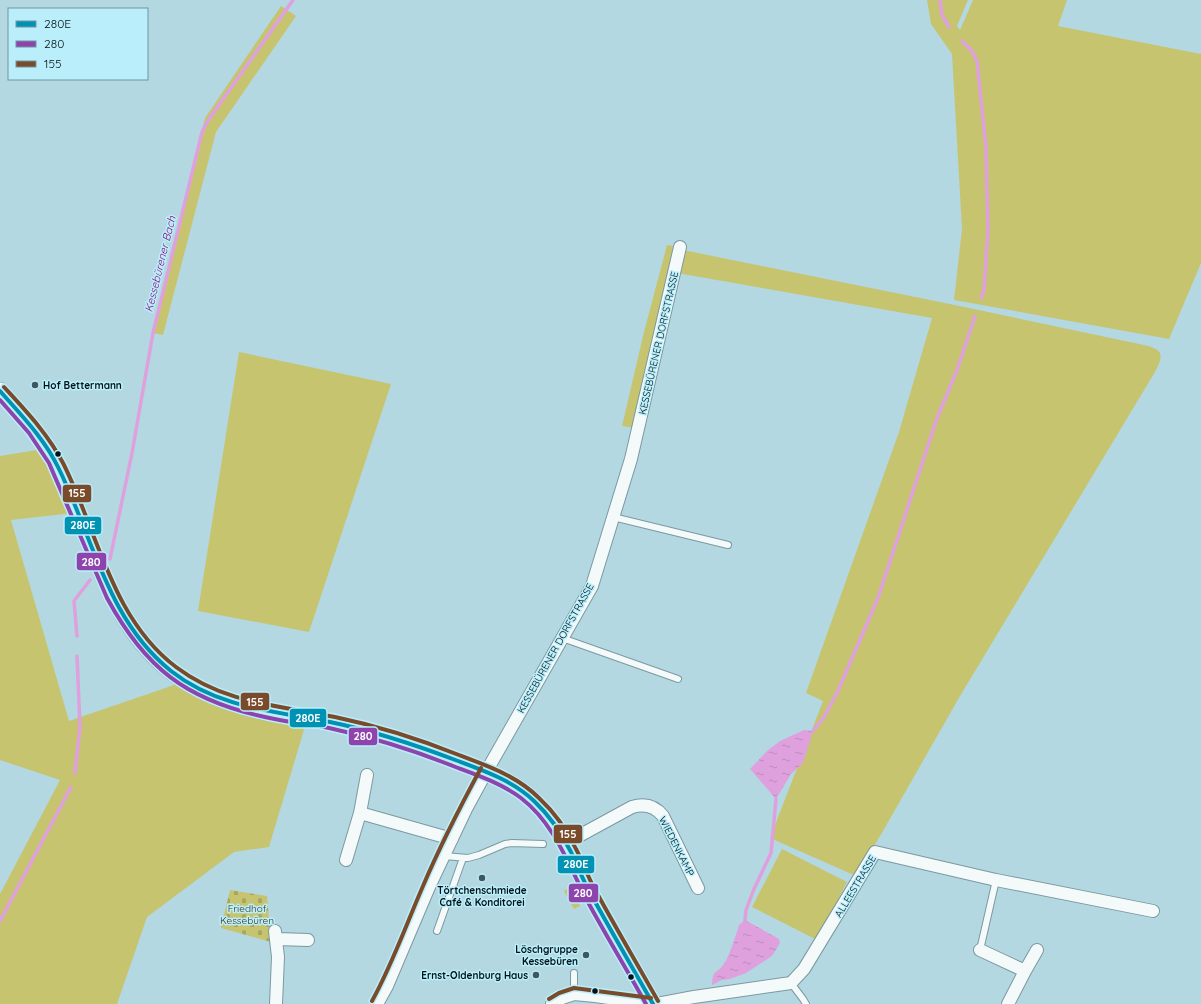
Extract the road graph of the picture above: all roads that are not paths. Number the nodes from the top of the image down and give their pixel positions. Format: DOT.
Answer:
graph roads {
  1 [pos="680,247"];
  2 [pos="0,391"];
  3 [pos="614,517"];
  4 [pos="728,545"];
  5 [pos="562,638"];
  6 [pos="678,679"];
  7 [pos="486,771"];
  8 [pos="367,775"];
  9 [pos="360,813"];
  10 [pos="452,839"];
  11 [pos="566,843"];
  12 [pos="542,844"];
  13 [pos="444,856"];
  14 [pos="463,858"];
  15 [pos="346,860"];
  16 [pos="996,880"];
  17 [pos="698,888"];
  18 [pos="1153,911"];
  19 [pos="437,931"];
  20 [pos="308,940"];
  21 [pos="980,950"];
  22 [pos="1037,950"];
  23 [pos="1025,971"];
  24 [pos="574,973"];
  25 [pos="791,983"];
  26 [pos="574,994"];
  27 [pos="276,1004"];
  28 [pos="378,1004"];
  29 [pos="552,1004"];
  30 [pos="650,1004"];
  31 [pos="653,1004"];
  32 [pos="657,1004"];
  33 [pos="806,1004"];
  34 [pos="1008,1004"];
  1 -- 3 [label="street, KESSEBÜRENER DORFSTRASSE"];
  2 -- 7 [label="main road"];
  3 -- 4 [label="lane"];
  3 -- 5 [label="street, KESSEBÜRENER DORFSTRASSE"];
  5 -- 6 [label="lane"];
  5 -- 7 [label="street, KESSEBÜRENER DORFSTRASSE"];
  7 -- 10 [label="street, KESSEBÜRENER DORFSTRASSE"];
  7 -- 11 [label="main road"];
  8 -- 9 [label="street"];
  9 -- 10 [label="street"];
  9 -- 15 [label="street"];
  10 -- 13 [label="street, KESSEBÜRENER DORFSTRASSE"];
  11 -- 17 [label="street, WIEDENKAMP"];
  11 -- 31 [label="main road"];
  12 -- 14 [label="lane"];
  13 -- 14 [label="lane"];
  13 -- 28 [label="street, KESSEBÜRENER DORFSTRASSE"];
  14 -- 19 [label="lane"];
  16 -- 18 [label="street, ALLEESTRASSE"];
  16 -- 21 [label="lane"];
  16 -- 25 [label="street, ALLEESTRASSE"];
  20 -- 27 [label="street"];
  21 -- 23 [label="street"];
  22 -- 23 [label="street"];
  23 -- 34 [label="street"];
  24 -- 26 [label="lane"];
  25 -- 32 [label="street"];
  25 -- 33 [label="lane"];
  26 -- 29 [label="street"];
  26 -- 30 [label="street"];
}
